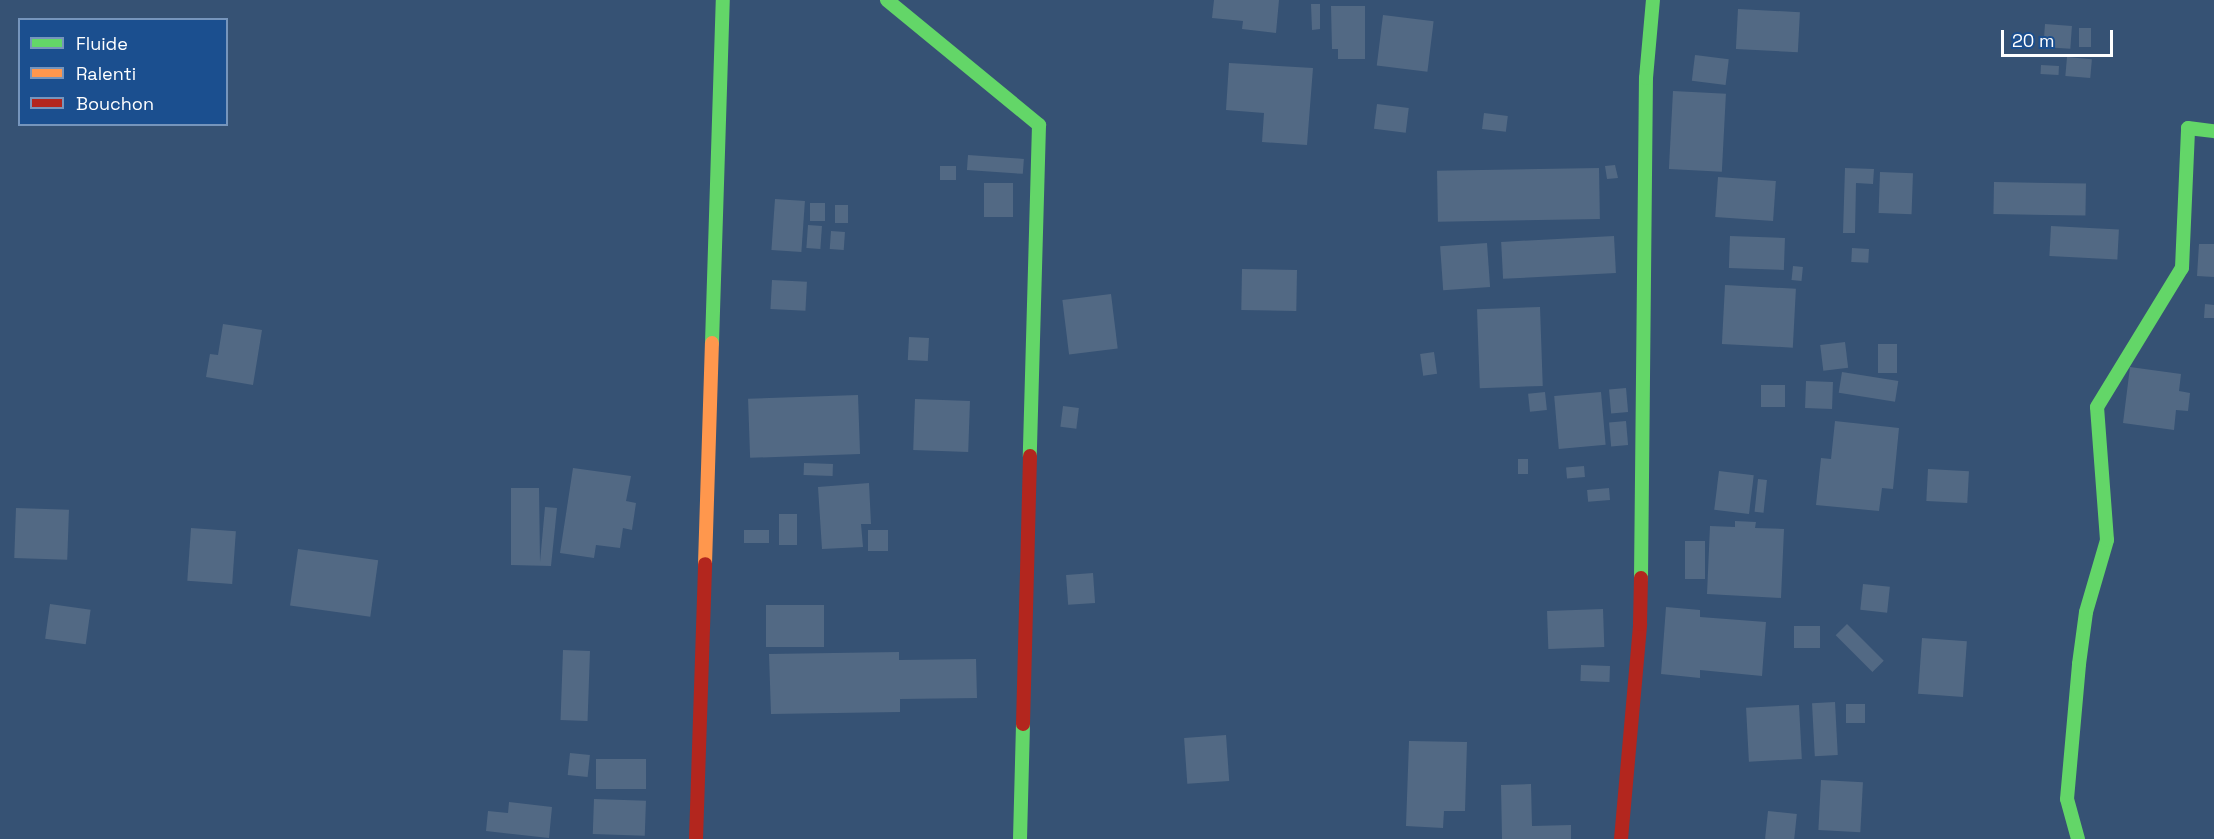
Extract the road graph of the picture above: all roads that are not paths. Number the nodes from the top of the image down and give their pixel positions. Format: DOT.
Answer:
graph roads {
  1 [pos="723,0"];
  2 [pos="887,0"];
  3 [pos="1653,0"];
  4 [pos="2214,131"];
  5 [pos="696,839"];
  6 [pos="1020,839"];
  7 [pos="1621,839"];
  8 [pos="2078,839"];
  1 -- 5 [label="street"];
  2 -- 6 [label="street"];
  3 -- 7 [label="street"];
  4 -- 8 [label="street"];
}
